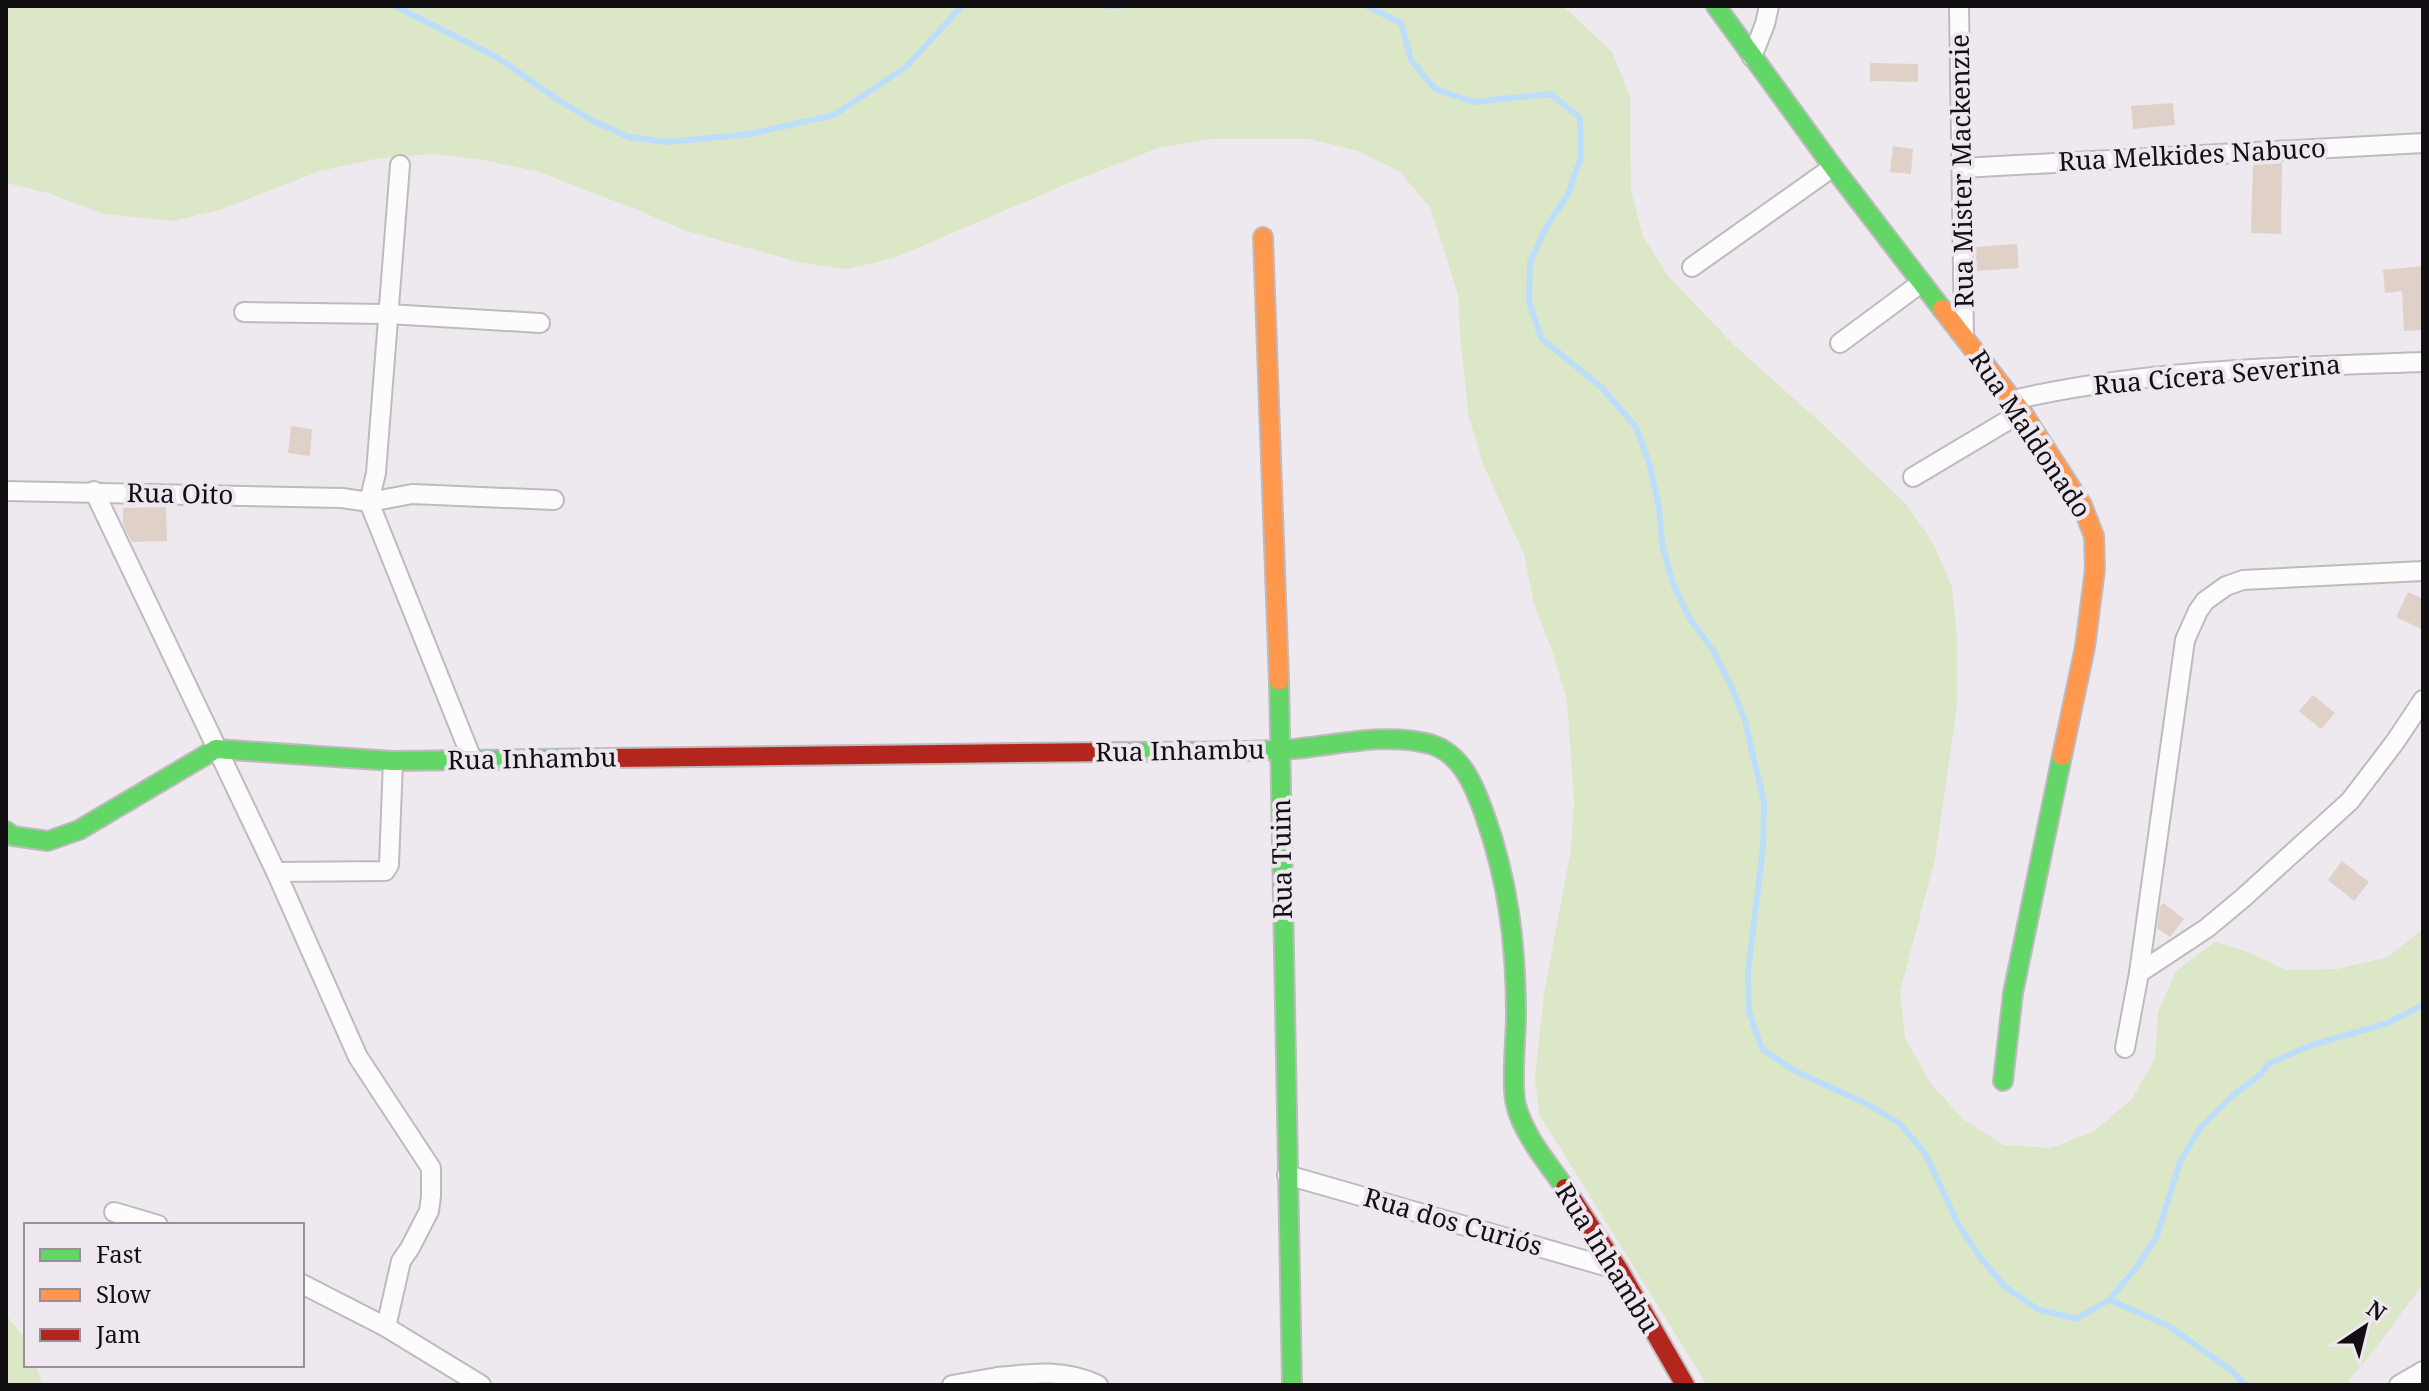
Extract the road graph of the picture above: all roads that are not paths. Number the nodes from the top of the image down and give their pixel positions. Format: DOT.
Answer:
graph roads {
  1 [pos="1716,6"];
  2 [pos="1769,6"];
  3 [pos="1959,6"];
  4 [pos="1752,57"];
  5 [pos="2423,143"];
  6 [pos="400,165"];
  7 [pos="1833,167"];
  8 [pos="1962,168"];
  9 [pos="1263,237"];
  10 [pos="1692,267"];
  11 [pos="1921,283"];
  12 [pos="244,312"];
  13 [pos="388,314"];
  14 [pos="540,323"];
  15 [pos="1964,337"];
  16 [pos="1840,343"];
  17 [pos="2423,362"];
  18 [pos="2018,406"];
  19 [pos="1913,477"];
  20 [pos="6,491"];
  21 [pos="94,491"];
  22 [pos="554,500"];
  23 [pos="361,501"];
  24 [pos="2423,571"];
  25 [pos="2423,700"];
  26 [pos="216,749"];
  27 [pos="1281,750"];
  28 [pos="472,759"];
  29 [pos="393,761"];
  30 [pos="6,831"];
  31 [pos="276,872"];
  32 [pos="2139,973"];
  33 [pos="2125,1048"];
  34 [pos="2003,1081"];
  35 [pos="1287,1175"];
  36 [pos="114,1212"];
  37 [pos="151,1223"];
  38 [pos="1619,1270"];
  39 [pos="304,1285"];
  40 [pos="386,1327"];
  41 [pos="2423,1371"];
  42 [pos="997,1381"];
  43 [pos="481,1385"];
  44 [pos="952,1385"];
  45 [pos="1098,1385"];
  46 [pos="1292,1385"];
  47 [pos="1685,1385"];
  48 [pos="2399,1385"];
  1 -- 4 [label="street, Rua Maldonado"];
  2 -- 4 [label="street"];
  3 -- 8 [label="street, Rua Mister Mackenzie"];
  4 -- 7 [label="street, Rua Maldonado"];
  5 -- 8 [label="street, Rua Melkides Nabuco"];
  6 -- 13 [label="street"];
  7 -- 10 [label="street"];
  7 -- 11 [label="street, Rua Maldonado"];
  8 -- 15 [label="street, Rua Mister Mackenzie"];
  9 -- 27 [label="street, Rua Tuim"];
  11 -- 15 [label="street, Rua Maldonado"];
  11 -- 16 [label="street, Rua Mister Mackenzie"];
  12 -- 13 [label="street"];
  13 -- 14 [label="street"];
  13 -- 23 [label="street"];
  15 -- 18 [label="street, Rua Maldonado"];
  17 -- 18 [label="street, Rua Cícera Severina"];
  18 -- 19 [label="street, Rua Cícera Severina"];
  18 -- 34 [label="street, Rua Maldonado"];
  20 -- 21 [label="street, Rua Oito"];
  21 -- 23 [label="street, Rua Oito"];
  21 -- 26 [label="street"];
  22 -- 23 [label="street, Rua Oito"];
  23 -- 28 [label="street"];
  24 -- 32 [label="street"];
  25 -- 32 [label="street"];
  26 -- 29 [label="street, Rua Inhambu"];
  26 -- 30 [label="street"];
  26 -- 31 [label="street"];
  27 -- 28 [label="street, Rua Inhambu"];
  27 -- 35 [label="street, Rua Tuim"];
  27 -- 38 [label="street, Rua Inhambu"];
  28 -- 29 [label="street, Rua Inhambu"];
  29 -- 31 [label="street"];
  31 -- 40 [label="street"];
  32 -- 33 [label="street"];
  35 -- 38 [label="street, Rua dos Curiós"];
  35 -- 46 [label="street, Rua Tuim"];
  36 -- 37 [label="street"];
  38 -- 47 [label="street, Rua Inhambu"];
  39 -- 40 [label="street"];
  40 -- 43 [label="street"];
  41 -- 48 [label="street"];
  42 -- 44 [label="street"];
  42 -- 45 [label="street"];
}
